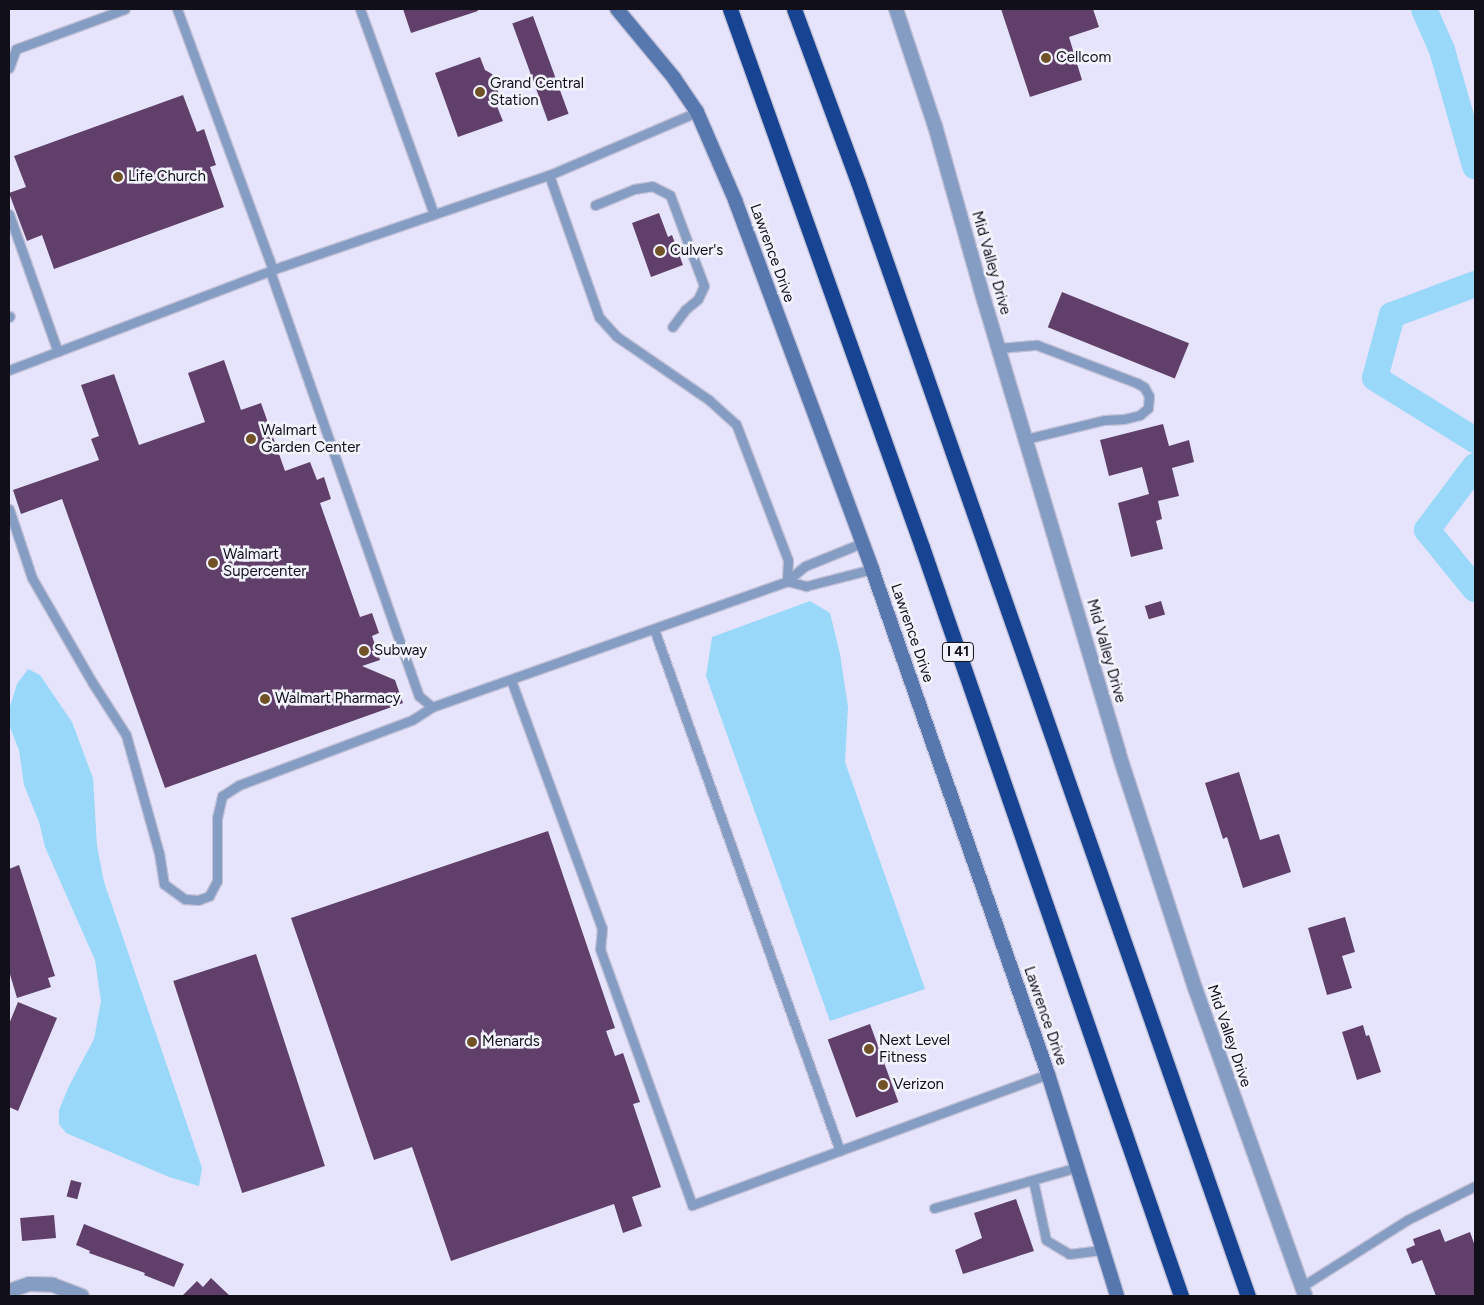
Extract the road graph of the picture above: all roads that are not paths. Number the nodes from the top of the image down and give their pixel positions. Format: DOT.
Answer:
graph roads {
  1 [pos="126,9"];
  2 [pos="177,9"];
  3 [pos="360,9"];
  4 [pos="617,9"];
  5 [pos="729,9"];
  6 [pos="794,9"];
  7 [pos="799,9"];
  8 [pos="896,9"];
  9 [pos="814,67"];
  10 [pos="9,68"];
  11 [pos="697,112"];
  12 [pos="549,175"];
  13 [pos="595,205"];
  14 [pos="9,214"];
  15 [pos="434,214"];
  16 [pos="272,271"];
  17 [pos="672,327"];
  18 [pos="999,348"];
  19 [pos="58,352"];
  20 [pos="9,370"];
  21 [pos="1026,439"];
  22 [pos="9,508"];
  23 [pos="862,543"];
  24 [pos="872,569"];
  25 [pos="787,582"];
  26 [pos="654,629"];
  27 [pos="511,680"];
  28 [pos="432,707"];
  29 [pos="1048,1074"];
  30 [pos="840,1151"];
  31 [pos="1078,1167"];
  32 [pos="1032,1180"];
  33 [pos="1475,1186"];
  34 [pos="934,1208"];
  35 [pos="1102,1250"];
  36 [pos="9,1291"];
  37 [pos="1303,1292"];
  38 [pos="82,1296"];
  39 [pos="1117,1296"];
  40 [pos="1181,1296"];
  41 [pos="1248,1296"];
  1 -- 10 [label="lane"];
  2 -- 16 [label="lane"];
  3 -- 15 [label="lane"];
  4 -- 11 [label="main road, Lawrence Drive"];
  5 -- 40 [label="highway, I 41"];
  6 -- 9 [label="highway"];
  7 -- 9 [label="highway"];
  8 -- 18 [label="street, Mid Valley Drive"];
  9 -- 41 [label="highway"];
  11 -- 12 [label="lane"];
  11 -- 23 [label="main road, Lawrence Drive"];
  12 -- 15 [label="lane"];
  12 -- 25 [label="lane"];
  13 -- 17 [label="lane"];
  14 -- 19 [label="lane"];
  15 -- 16 [label="lane"];
  16 -- 19 [label="lane"];
  16 -- 28 [label="lane"];
  18 -- 21 [label="street, Mid Valley Drive"];
  18 -- 21 [label="lane"];
  19 -- 20 [label="lane"];
  21 -- 37 [label="street, Mid Valley Drive"];
  22 -- 28 [label="lane"];
  23 -- 24 [label="main road, Lawrence Drive"];
  23 -- 25 [label="lane"];
  24 -- 25 [label="lane"];
  24 -- 29 [label="main road, Lawrence Drive"];
  25 -- 26 [label="lane"];
  26 -- 27 [label="lane"];
  26 -- 30 [label="lane"];
  27 -- 28 [label="lane"];
  27 -- 30 [label="lane"];
  29 -- 30 [label="lane"];
  29 -- 31 [label="main road, Lawrence Drive"];
  31 -- 32 [label="lane"];
  31 -- 35 [label="main road, Lawrence Drive"];
  32 -- 34 [label="lane"];
  32 -- 35 [label="lane"];
  33 -- 37 [label="lane"];
  35 -- 39 [label="main road, Lawrence Drive"];
  36 -- 38 [label="street"];
}
